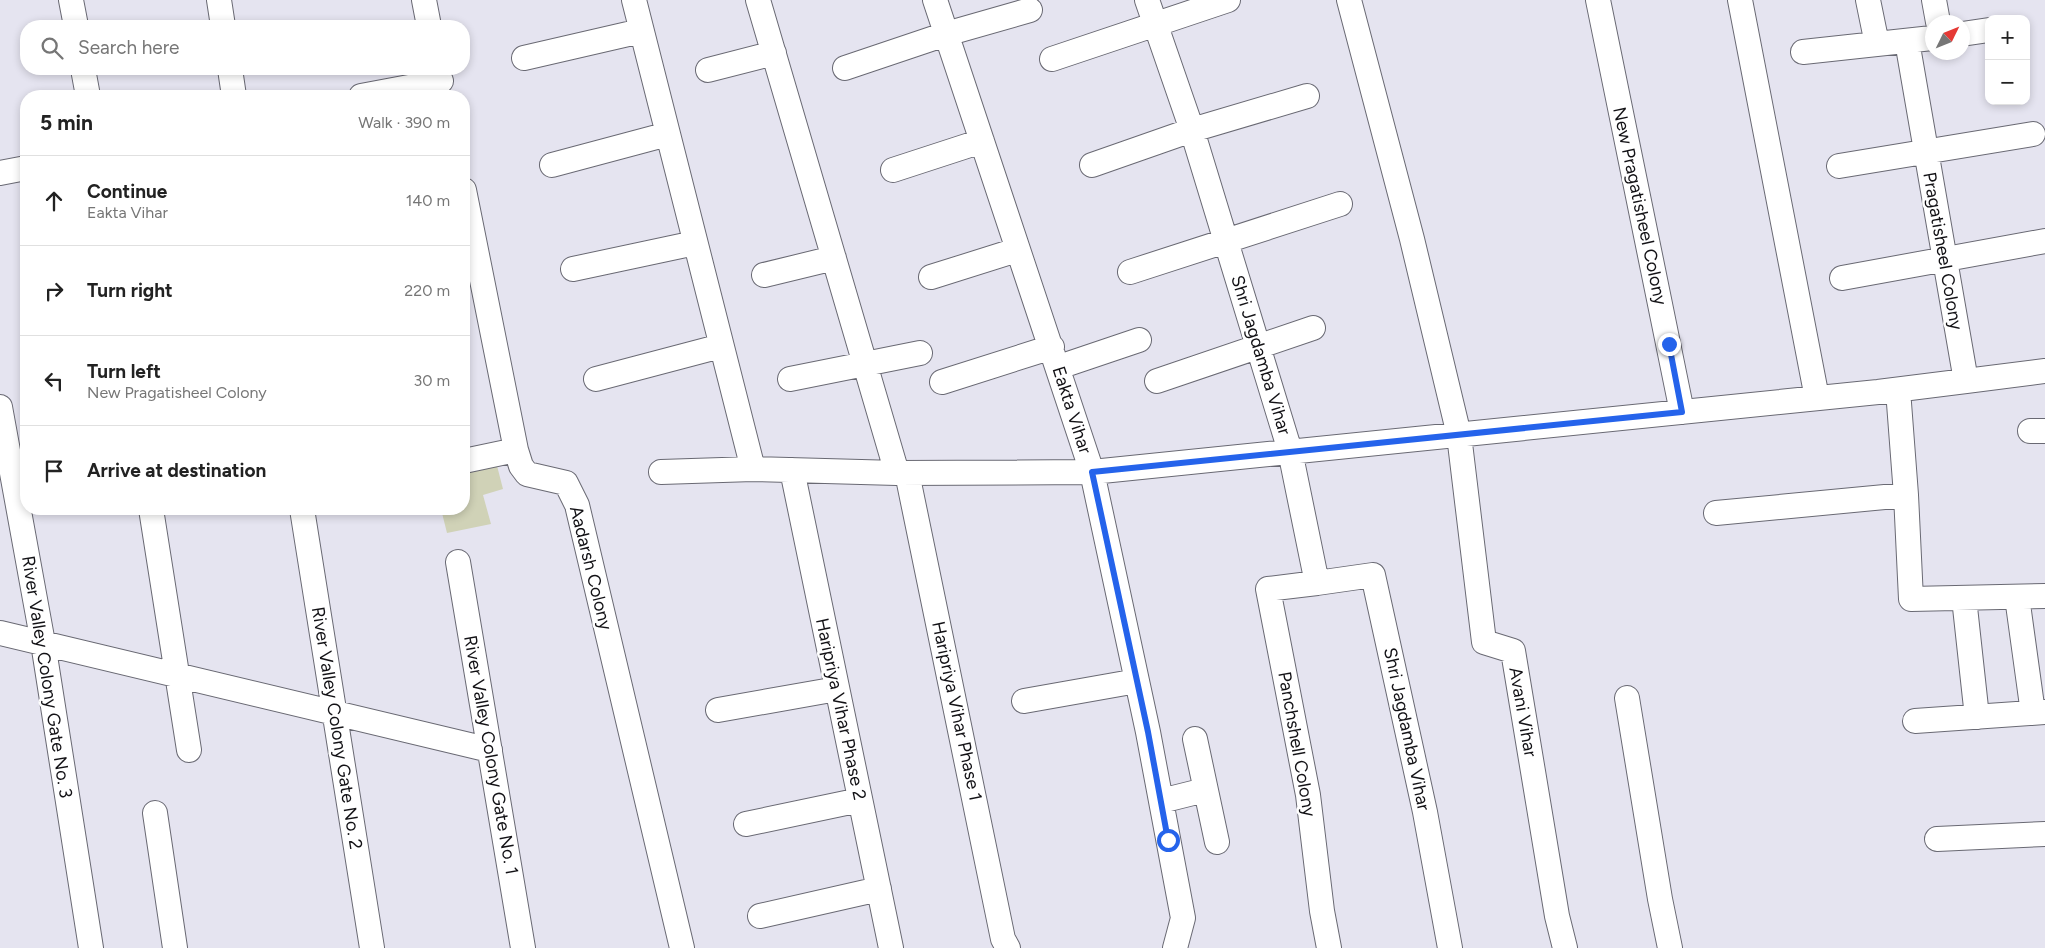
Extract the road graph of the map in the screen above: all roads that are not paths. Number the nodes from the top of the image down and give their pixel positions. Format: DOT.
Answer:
graph roads {
  1 [pos="71,0"];
  2 [pos="219,0"];
  3 [pos="424,0"];
  4 [pos="634,0"];
  5 [pos="758,0"];
  6 [pos="935,0"];
  7 [pos="1147,0"];
  8 [pos="1228,0"];
  9 [pos="1349,0"];
  10 [pos="1598,0"];
  11 [pos="1740,0"];
  12 [pos="1868,0"];
  13 [pos="1934,0"];
  14 [pos="1030,10"];
  15 [pos="1937,15"];
  16 [pos="75,20"];
  17 [pos="222,20"];
  18 [pos="428,20"];
  19 [pos="1155,24"];
  20 [pos="641,30"];
  21 [pos="1985,31"];
  22 [pos="1970,33"];
  23 [pos="946,34"];
  24 [pos="1925,39"];
  25 [pos="1907,41"];
  26 [pos="1877,44"];
  27 [pos="1803,52"];
  28 [pos="774,53"];
  29 [pos="524,58"];
  30 [pos="1052,59"];
  31 [pos="845,68"];
  32 [pos="708,70"];
  33 [pos="84,75"];
  34 [pos="231,75"];
  35 [pos="441,82"];
  36 [pos="87,90"];
  37 [pos="233,90"];
  38 [pos="397,90"];
  39 [pos="1307,96"];
  40 [pos="1192,130"];
  41 [pos="668,134"];
  42 [pos="2032,134"];
  43 [pos="982,142"];
  44 [pos="1926,152"];
  45 [pos="552,165"];
  46 [pos="1092,165"];
  47 [pos="1839,166"];
  48 [pos="20,169"];
  49 [pos="893,170"];
  50 [pos="0,173"];
  51 [pos="1340,204"];
  52 [pos="470,220"];
  53 [pos="1225,240"];
  54 [pos="2045,242"];
  55 [pos="695,243"];
  56 [pos="1018,250"];
  57 [pos="834,258"];
  58 [pos="1944,258"];
  59 [pos="574,269"];
  60 [pos="1130,272"];
  61 [pos="764,274"];
  62 [pos="931,278"];
  63 [pos="1842,278"];
  64 [pos="1313,328"];
  65 [pos="1139,340"];
  66 [pos="722,346"];
  67 [pos="1258,347"];
  68 [pos="920,353"];
  69 [pos="1055,357"];
  70 [pos="865,363"];
  71 [pos="2045,371"];
  72 [pos="596,379"];
  73 [pos="790,379"];
  74 [pos="1157,381"];
  75 [pos="1966,381"];
  76 [pos="942,382"];
  77 [pos="1898,390"];
  78 [pos="1817,398"];
  79 [pos="0,407"];
  80 [pos="1682,412"];
  81 [pos="1459,435"];
  82 [pos="516,450"];
  83 [pos="1290,451"];
  84 [pos="470,460"];
  85 [pos="753,469"];
  86 [pos="792,470"];
  87 [pos="661,472"];
  88 [pos="1092,472"];
  89 [pos="902,473"];
  90 [pos="1906,495"];
  91 [pos="1716,513"];
  92 [pos="152,515"];
  93 [pos="303,515"];
  94 [pos="458,562"];
  95 [pos="1317,583"];
  96 [pos="2045,596"];
  97 [pos="2017,597"];
  98 [pos="1964,598"];
  99 [pos="0,633"];
  100 [pos="43,643"];
  101 [pos="176,675"];
  102 [pos="1137,681"];
  103 [pos="837,689"];
  104 [pos="1627,698"];
  105 [pos="1024,701"];
  106 [pos="718,710"];
  107 [pos="2039,712"];
  108 [pos="334,713"];
  109 [pos="1976,717"];
  110 [pos="1915,721"];
  111 [pos="1195,739"];
  112 [pos="189,750"];
  113 [pos="490,750"];
  114 [pos="1205,790"];
  115 [pos="860,800"];
  116 [pos="1161,801"];
  117 [pos="155,813"];
  118 [pos="746,824"];
  119 [pos="2045,834"];
  120 [pos="1937,839"];
  121 [pos="1217,842"];
  122 [pos="879,889"];
  123 [pos="760,916"];
  124 [pos="91,948"];
  125 [pos="175,948"];
  126 [pos="372,948"];
  127 [pos="523,948"];
  128 [pos="682,948"];
  129 [pos="891,948"];
  130 [pos="1008,948"];
  131 [pos="1175,948"];
  132 [pos="1329,948"];
  133 [pos="1450,948"];
  134 [pos="1565,948"];
  135 [pos="1670,948"];
  1 -- 16 [label="street"];
  2 -- 17 [label="street"];
  3 -- 18 [label="street"];
  4 -- 20 [label="street"];
  5 -- 28 [label="street, Haripriya Vihar Phase 1"];
  6 -- 23 [label="street, Eakta Vihar"];
  7 -- 19 [label="street, Shri Jagdamba Vihar"];
  8 -- 19 [label="street"];
  9 -- 81 [label="street"];
  10 -- 80 [label="street, New Pragatisheel Colony"];
  11 -- 78 [label="street"];
  12 -- 26 [label="street"];
  13 -- 15 [label="street"];
  14 -- 23 [label="street"];
  19 -- 30 [label="street"];
  19 -- 40 [label="street, Shri Jagdamba Vihar"];
  20 -- 29 [label="street"];
  20 -- 41 [label="street"];
  21 -- 22 [label="street"];
  23 -- 31 [label="street"];
  23 -- 43 [label="street, Eakta Vihar"];
  24 -- 25 [label="street"];
  25 -- 26 [label="street"];
  25 -- 44 [label="street, Pragatisheel Colony"];
  26 -- 27 [label="street"];
  28 -- 32 [label="street"];
  28 -- 57 [label="street, Haripriya Vihar Phase 1"];
  33 -- 36 [label="street"];
  34 -- 37 [label="street"];
  35 -- 38 [label="street"];
  39 -- 40 [label="street"];
  40 -- 46 [label="street"];
  40 -- 53 [label="street, Shri Jagdamba Vihar"];
  41 -- 45 [label="street"];
  41 -- 55 [label="street"];
  42 -- 44 [label="street"];
  43 -- 49 [label="street"];
  43 -- 56 [label="street, Eakta Vihar"];
  44 -- 47 [label="street"];
  44 -- 58 [label="street, Pragatisheel Colony"];
  48 -- 50 [label="street"];
  51 -- 53 [label="street"];
  52 -- 82 [label="street, Aadarsh Colony"];
  53 -- 60 [label="street"];
  53 -- 67 [label="street, Shri Jagdamba Vihar"];
  54 -- 58 [label="street"];
  55 -- 59 [label="street"];
  55 -- 66 [label="street"];
  56 -- 62 [label="street"];
  56 -- 69 [label="street, Eakta Vihar"];
  57 -- 61 [label="street"];
  57 -- 70 [label="street, Haripriya Vihar Phase 1"];
  58 -- 63 [label="street"];
  58 -- 75 [label="street, Pragatisheel Colony"];
  64 -- 67 [label="street"];
  65 -- 69 [label="street"];
  66 -- 72 [label="street"];
  66 -- 85 [label="street"];
  67 -- 74 [label="street"];
  67 -- 83 [label="street, Shri Jagdamba Vihar"];
  68 -- 70 [label="street"];
  69 -- 76 [label="street"];
  69 -- 88 [label="street, Eakta Vihar"];
  70 -- 73 [label="street"];
  70 -- 89 [label="street, Haripriya Vihar Phase 1"];
  71 -- 75 [label="street"];
  75 -- 77 [label="street"];
  77 -- 78 [label="street"];
  77 -- 90 [label="street"];
  78 -- 80 [label="street"];
  79 -- 100 [label="street, River Valley Colony Gate No. 3"];
  80 -- 81 [label="street"];
  81 -- 83 [label="street"];
  81 -- 134 [label="street, Avani Vihar"];
  82 -- 84 [label="street"];
  82 -- 128 [label="street, Aadarsh Colony"];
  83 -- 88 [label="street"];
  83 -- 95 [label="street, Shri Jagdamba Vihar"];
  85 -- 86 [label="street"];
  85 -- 87 [label="street"];
  86 -- 89 [label="street"];
  86 -- 103 [label="street, Haripriya Vihar Phase 2"];
  88 -- 89 [label="street"];
  88 -- 102 [label="street, Eakta Vihar"];
  89 -- 130 [label="street, Haripriya Vihar Phase 1"];
  90 -- 91 [label="street"];
  90 -- 98 [label="street"];
  92 -- 101 [label="street"];
  93 -- 108 [label="street, River Valley Colony Gate No. 2"];
  94 -- 113 [label="street, River Valley Colony Gate No. 1"];
  95 -- 132 [label="street, Panchshell Colony"];
  95 -- 133 [label="street, Shri Jagdamba Vihar"];
  96 -- 97 [label="street"];
  97 -- 98 [label="street"];
  97 -- 107 [label="street"];
  98 -- 109 [label="street"];
  99 -- 100 [label="street"];
  100 -- 101 [label="street"];
  100 -- 124 [label="street, River Valley Colony Gate No. 3"];
  101 -- 108 [label="street"];
  101 -- 112 [label="street"];
  102 -- 105 [label="street"];
  102 -- 116 [label="street, Eakta Vihar"];
  103 -- 106 [label="street"];
  103 -- 115 [label="street, Haripriya Vihar Phase 2"];
  104 -- 135 [label="street"];
  107 -- 109 [label="street"];
  108 -- 113 [label="street"];
  108 -- 126 [label="street, River Valley Colony Gate No. 2"];
  109 -- 110 [label="street"];
  111 -- 114 [label="street"];
  113 -- 127 [label="street, River Valley Colony Gate No. 1"];
  114 -- 116 [label="street"];
  114 -- 121 [label="street"];
  115 -- 118 [label="street"];
  115 -- 122 [label="street, Haripriya Vihar Phase 2"];
  116 -- 131 [label="street, Eakta Vihar"];
  117 -- 125 [label="street"];
  119 -- 120 [label="street"];
  122 -- 123 [label="street"];
  122 -- 129 [label="street, Haripriya Vihar Phase 2"];
}
